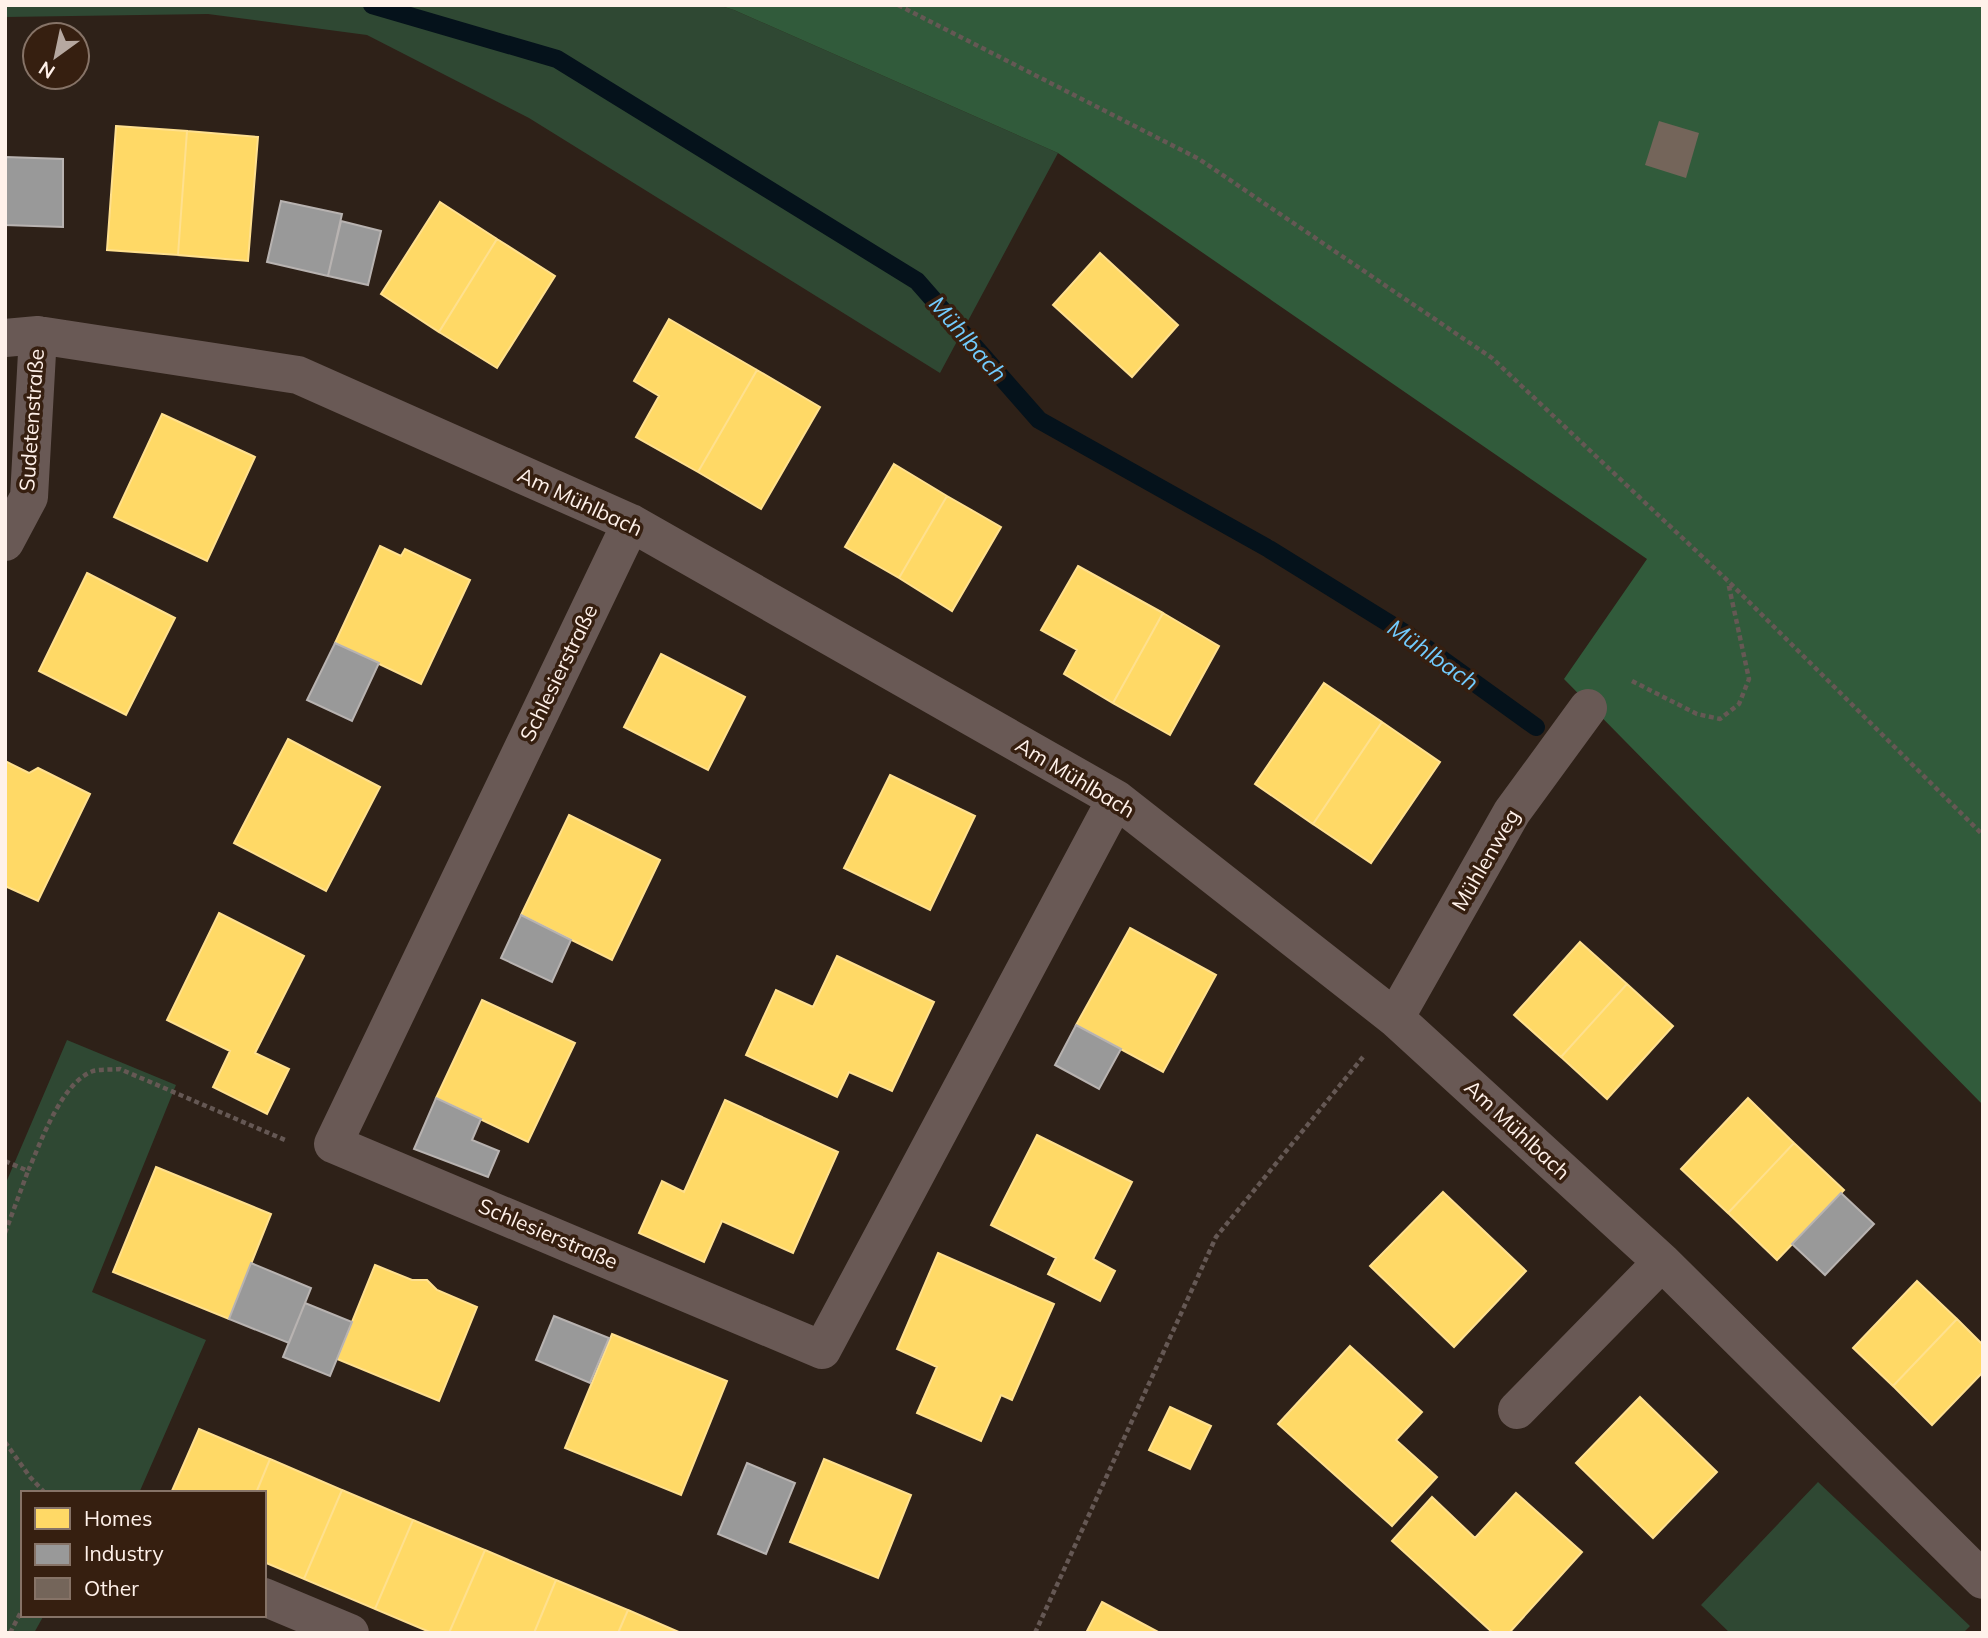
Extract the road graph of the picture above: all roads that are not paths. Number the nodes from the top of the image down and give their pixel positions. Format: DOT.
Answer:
graph roads {
  1 [pos="22,336"];
  2 [pos="631,523"];
  3 [pos="5,542"];
  4 [pos="1588,708"];
  5 [pos="1116,799"];
  6 [pos="1395,1018"];
  7 [pos="1662,1262"];
  8 [pos="1517,1410"];
  9 [pos="1983,1580"];
  10 [pos="266,1598"];
  11 [pos="350,1633"];
  1 -- 2 [label="street, Am Mühlbach"];
  1 -- 3 [label="street, Sudetenstraße"];
  2 -- 5 [label="street, Am Mühlbach"];
  2 -- 5 [label="street, Schlesierstraße"];
  4 -- 6 [label="street, Mühlenweg"];
  5 -- 6 [label="street, Am Mühlbach"];
  6 -- 7 [label="street, Am Mühlbach"];
  7 -- 8 [label="street"];
  7 -- 9 [label="street, Am Mühlbach"];
  10 -- 11 [label="street"];
}
